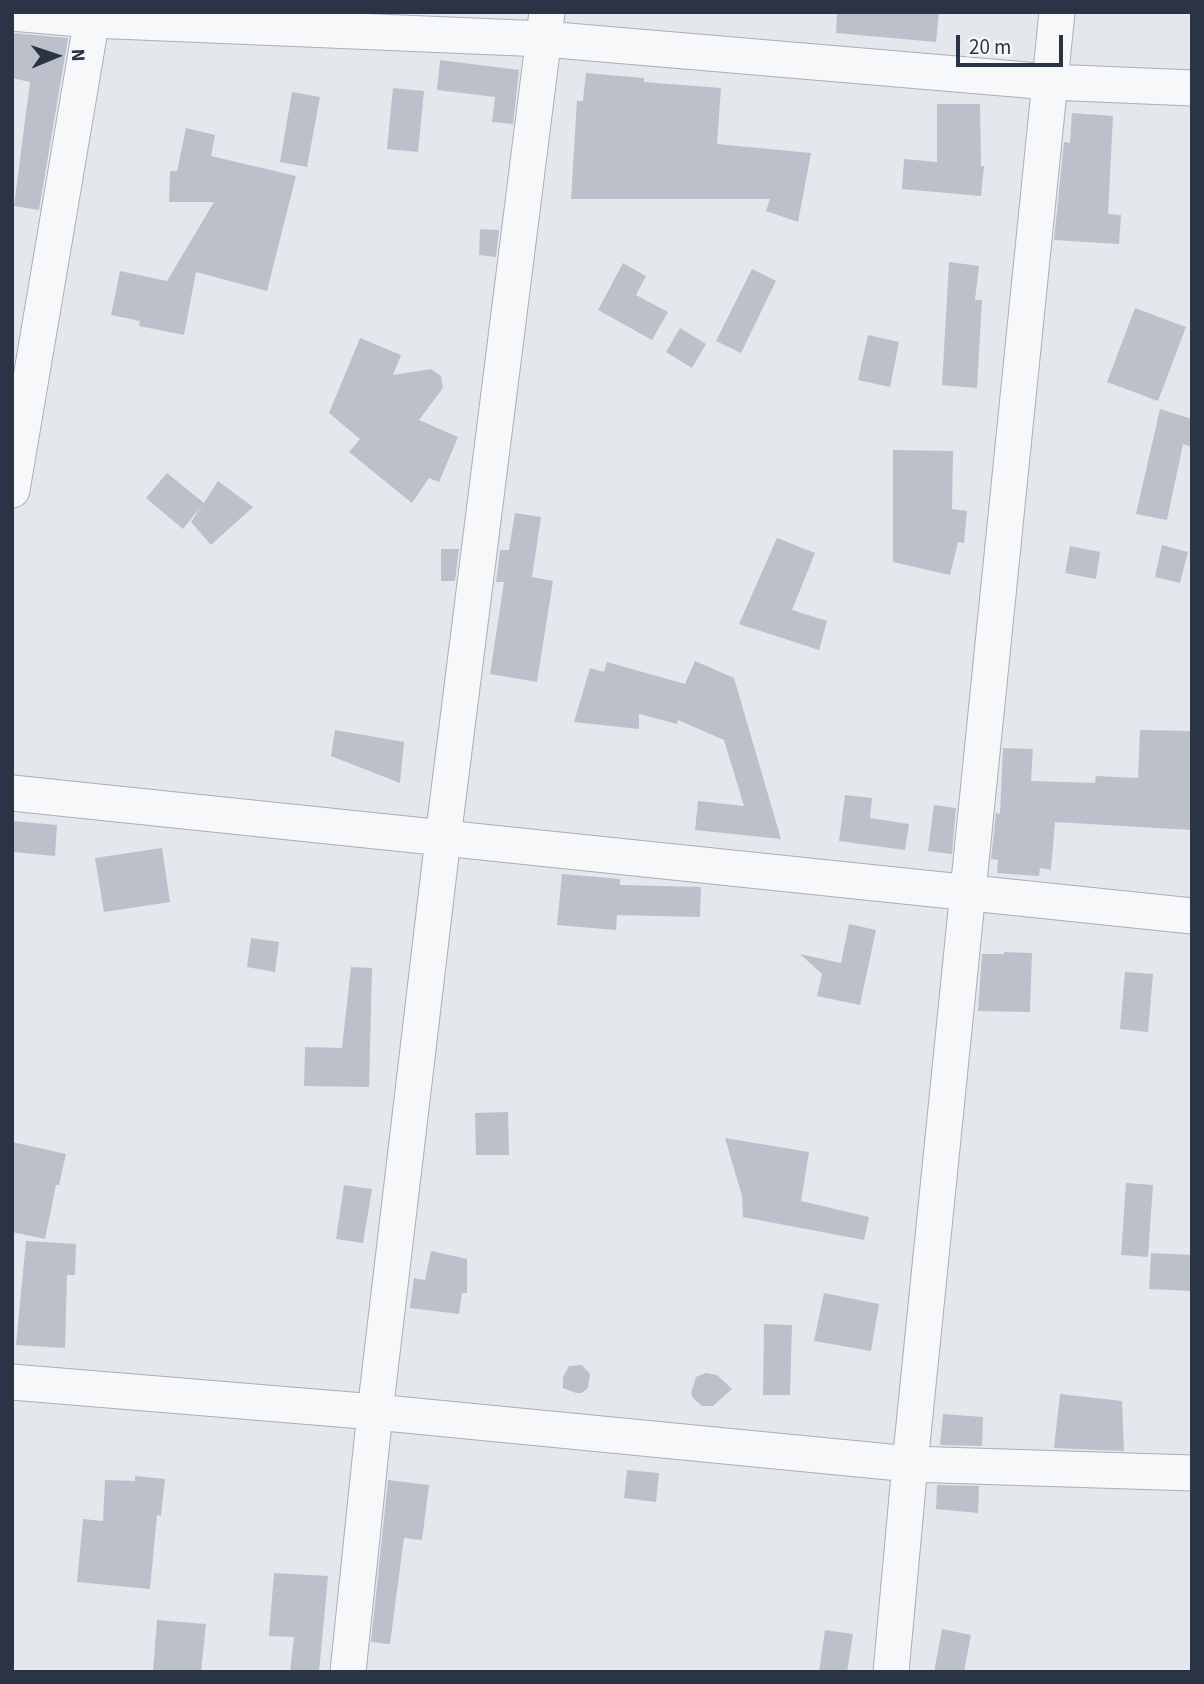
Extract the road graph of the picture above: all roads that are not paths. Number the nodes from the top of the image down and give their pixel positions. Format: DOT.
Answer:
graph roads {
  1 [pos="12,12"];
  2 [pos="1057,12"];
  3 [pos="93,16"];
  4 [pos="546,26"];
  5 [pos="1050,82"];
  6 [pos="1192,88"];
  7 [pos="12,490"];
  8 [pos="12,793"];
  9 [pos="443,838"];
  10 [pos="967,894"];
  11 [pos="1192,916"];
  12 [pos="12,1382"];
  13 [pos="376,1412"];
  14 [pos="910,1464"];
  15 [pos="1192,1474"];
  16 [pos="348,1672"];
  17 [pos="891,1672"];
  1 -- 3 [label="street"];
  2 -- 5 [label="street"];
  3 -- 4 [label="street"];
  3 -- 7 [label="street"];
  4 -- 5 [label="street"];
  4 -- 9 [label="street"];
  5 -- 6 [label="street"];
  5 -- 10 [label="street"];
  8 -- 9 [label="street"];
  9 -- 10 [label="street"];
  9 -- 13 [label="street"];
  10 -- 11 [label="street"];
  10 -- 14 [label="street"];
  12 -- 13 [label="street"];
  13 -- 14 [label="street"];
  13 -- 16 [label="street"];
  14 -- 15 [label="street"];
  14 -- 17 [label="street"];
}
